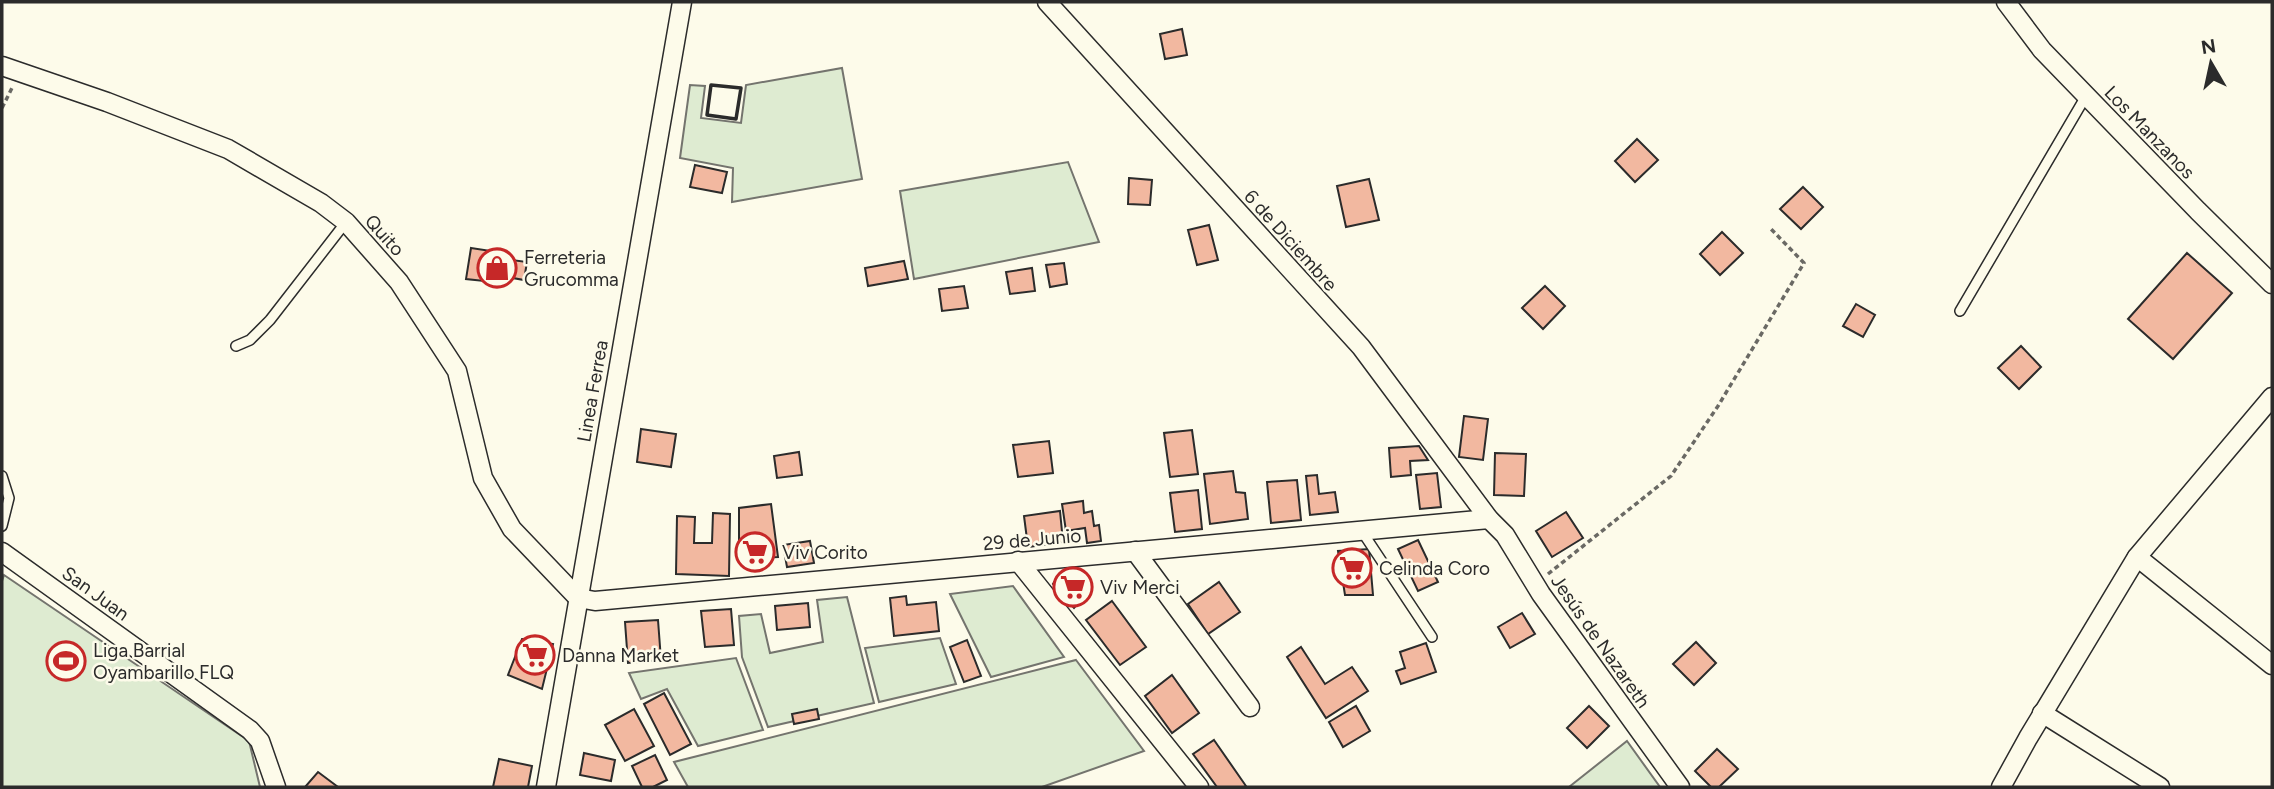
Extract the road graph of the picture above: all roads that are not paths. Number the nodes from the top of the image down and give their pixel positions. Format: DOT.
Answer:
graph roads {
  1 [pos="682,2"];
  2 [pos="1047,2"];
  3 [pos="2006,2"];
  4 [pos="2,66"];
  5 [pos="2087,96"];
  6 [pos="346,222"];
  7 [pos="2272,284"];
  8 [pos="1960,311"];
  9 [pos="236,346"];
  10 [pos="2272,397"];
  11 [pos="2,477"];
  12 [pos="1489,519"];
  13 [pos="2,526"];
  14 [pos="1361,530"];
  15 [pos="1135,551"];
  16 [pos="2,552"];
  17 [pos="2137,557"];
  18 [pos="1018,561"];
  19 [pos="578,598"];
  20 [pos="1432,638"];
  21 [pos="2272,665"];
  22 [pos="1250,707"];
  23 [pos="2042,713"];
  24 [pos="276,787"];
  25 [pos="546,787"];
  26 [pos="1199,787"];
  27 [pos="1680,787"];
  28 [pos="2001,787"];
  29 [pos="2160,787"];
  1 -- 19 [label="street, Linea Ferrea"];
  2 -- 12 [label="street, 6 de Diciembre"];
  3 -- 5 [label="street, Los Manzanos"];
  4 -- 6 [label="street, Quito"];
  5 -- 7 [label="street, Los Manzanos"];
  5 -- 8 [label="lane"];
  6 -- 9 [label="lane"];
  6 -- 19 [label="street, Quito"];
  10 -- 17 [label="street"];
  11 -- 13 [label="lane"];
  12 -- 14 [label="street, 29 de Junio"];
  12 -- 27 [label="street, Jesús de Nazareth"];
  14 -- 15 [label="street, 29 de Junio"];
  14 -- 20 [label="lane"];
  15 -- 18 [label="street, 29 de Junio"];
  15 -- 22 [label="street"];
  16 -- 24 [label="street, San Juan"];
  17 -- 21 [label="street"];
  17 -- 23 [label="street"];
  18 -- 19 [label="street, 29 de Junio"];
  18 -- 26 [label="street"];
  19 -- 25 [label="street, Linea Ferrea"];
  23 -- 28 [label="street"];
  23 -- 29 [label="street"];
}
